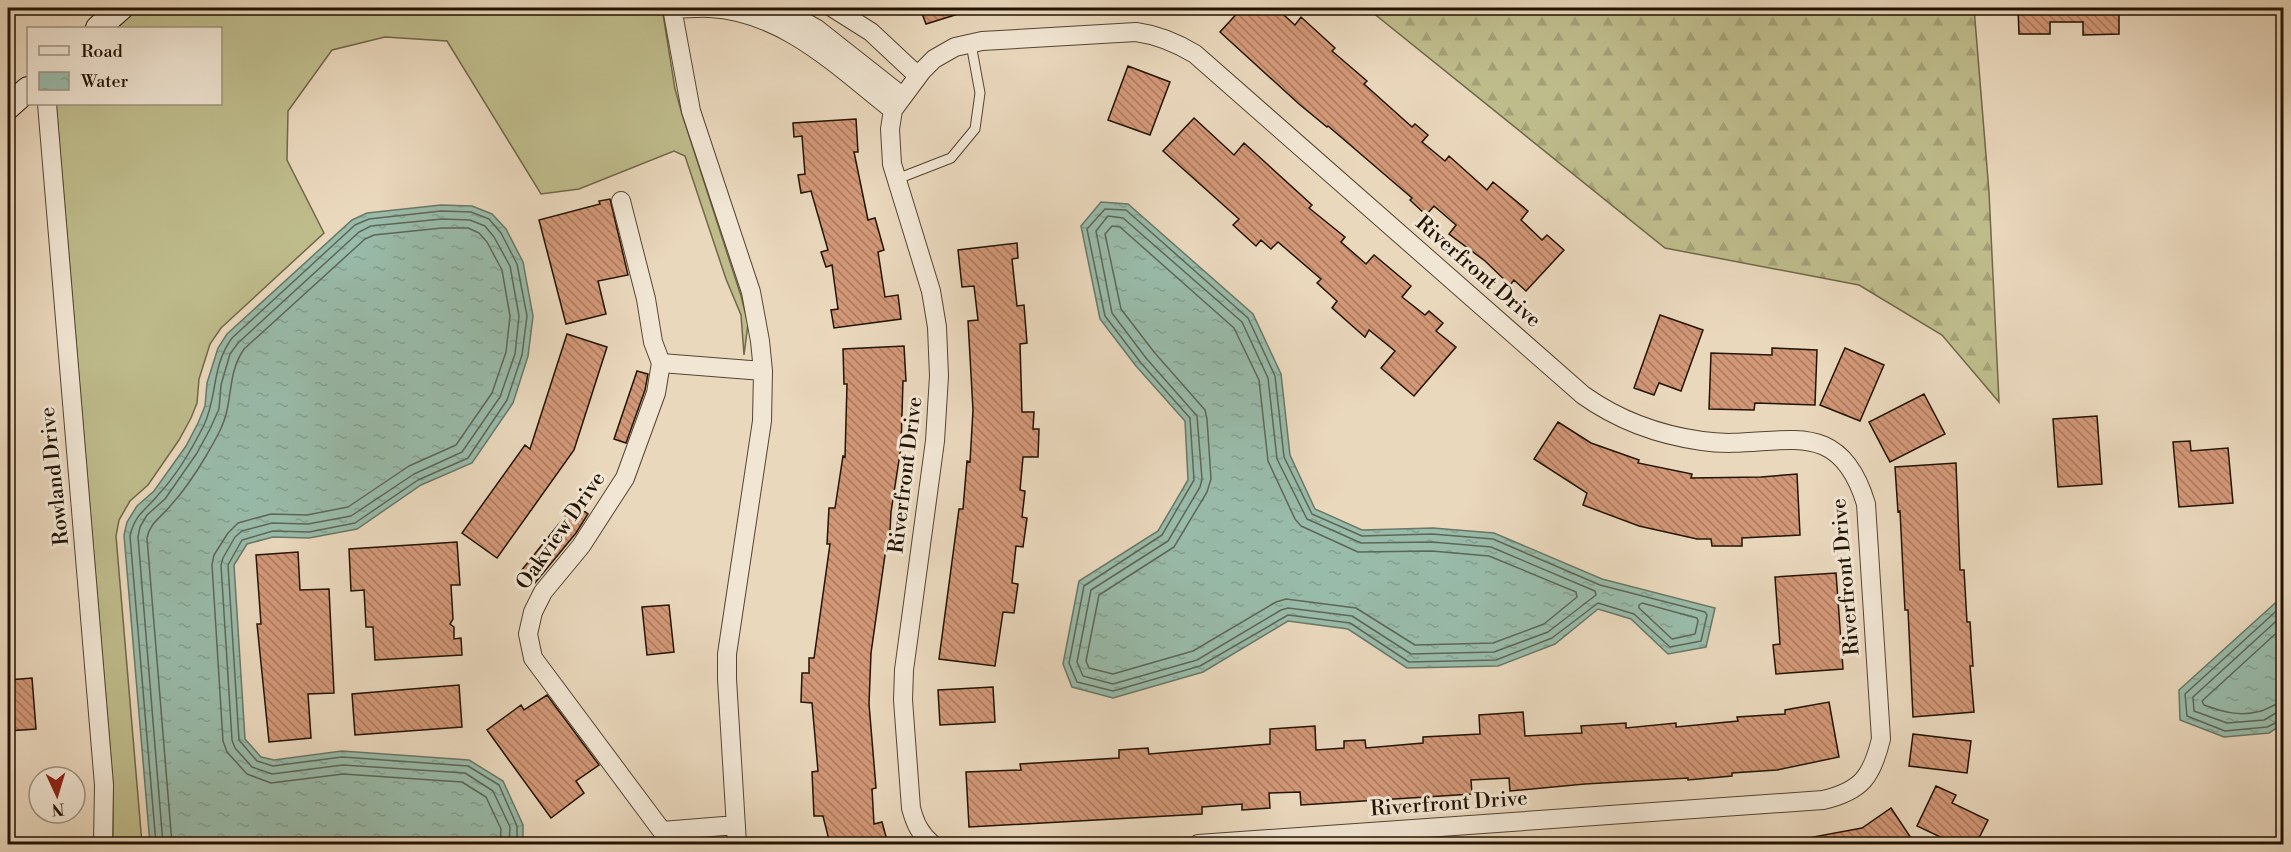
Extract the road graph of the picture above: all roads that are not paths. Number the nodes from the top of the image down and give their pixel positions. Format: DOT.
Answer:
graph roads {
  1 [pos="122,8"];
  2 [pos="672,8"];
  3 [pos="780,8"];
  4 [pos="831,8"];
  5 [pos="99,27"];
  6 [pos="812,36"];
  7 [pos="971,44"];
  8 [pos="918,76"];
  9 [pos="27,90"];
  10 [pos="898,103"];
  11 [pos="47,105"];
  12 [pos="8,107"];
  13 [pos="897,179"];
  14 [pos="621,201"];
  15 [pos="661,363"];
  16 [pos="763,371"];
  17 [pos="736,825"];
  18 [pos="658,838"];
  19 [pos="103,844"];
  20 [pos="737,844"];
  21 [pos="932,844"];
  22 [pos="1198,844"];
  1 -- 5 [label="main road"];
  2 -- 6 [label="street"];
  2 -- 16 [label="street"];
  3 -- 6 [label="street"];
  4 -- 6 [label="street"];
  4 -- 8 [label="street"];
  6 -- 10 [label="street"];
  7 -- 8 [label="street, Riverfront Drive"];
  7 -- 13 [label="lane"];
  7 -- 22 [label="street, Riverfront Drive"];
  8 -- 10 [label="street, Riverfront Drive"];
  9 -- 12 [label="main road"];
  10 -- 13 [label="street, Riverfront Drive"];
  11 -- 19 [label="street, Rowland Drive"];
  13 -- 21 [label="street, Riverfront Drive"];
  14 -- 15 [label="street, Oakview Drive"];
  15 -- 16 [label="street"];
  15 -- 18 [label="street, Oakview Drive"];
  16 -- 17 [label="street"];
  17 -- 18 [label="street, Oakview Drive"];
  17 -- 20 [label="street"];
}
